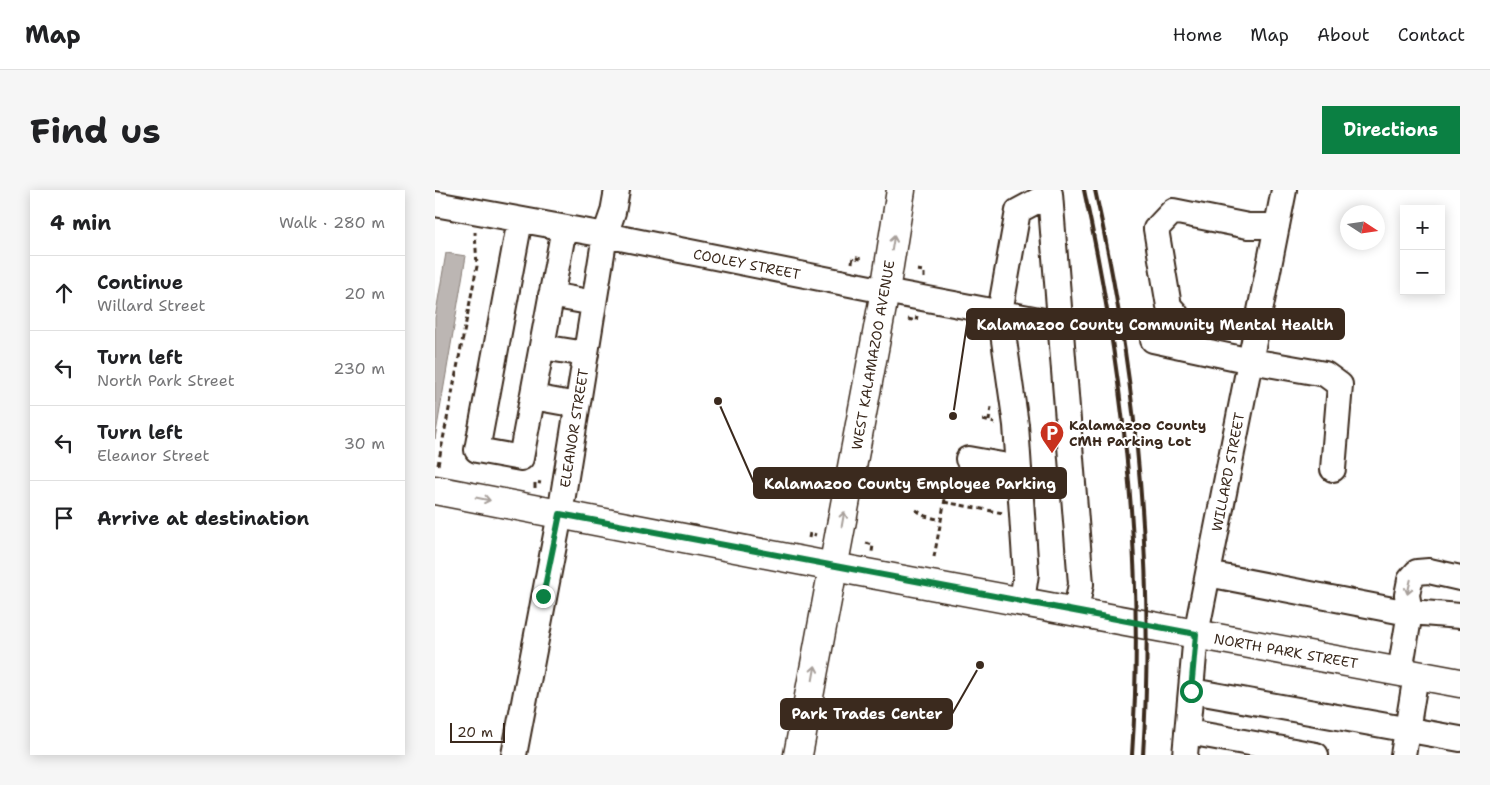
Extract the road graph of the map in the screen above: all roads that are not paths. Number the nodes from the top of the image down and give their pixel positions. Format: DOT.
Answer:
graph roads {
  1 [pos="617,190"];
  2 [pos="901,190"];
  3 [pos="1284,190"];
  4 [pos="1049,192"];
  5 [pos="435,204"];
  6 [pos="520,220"];
  7 [pos="1277,226"];
  8 [pos="563,228"];
  9 [pos="605,235"];
  10 [pos="885,291"];
  11 [pos="551,295"];
  12 [pos="594,303"];
  13 [pos="1000,312"];
  14 [pos="1060,324"];
  15 [pos="1153,340"];
  16 [pos="1179,346"];
  17 [pos="542,347"];
  18 [pos="586,354"];
  19 [pos="1251,361"];
  20 [pos="533,397"];
  21 [pos="577,405"];
  22 [pos="968,459"];
  23 [pos="1019,468"];
  24 [pos="1333,468"];
  25 [pos="437,477"];
  26 [pos="560,514"];
  27 [pos="834,567"];
  28 [pos="1208,574"];
  29 [pos="1460,578"];
  30 [pos="1022,601"];
  31 [pos="1076,611"];
  32 [pos="1410,612"];
  33 [pos="1460,616"];
  34 [pos="1196,634"];
  35 [pos="1408,673"];
  36 [pos="1460,683"];
  37 [pos="1191,691"];
  38 [pos="1407,730"];
  39 [pos="1188,732"];
  40 [pos="1460,740"];
  41 [pos="514,755"];
  42 [pos="798,755"];
  43 [pos="1185,755"];
  44 [pos="1315,755"];
  45 [pos="1403,755"];
  46 [pos="1457,755"];
  1 -- 9 [label="street, ELEANOR STREET"];
  10 -- 2 [label="main road, WEST KALAMAZOO AVENUE, one-way"];
  3 -- 7 [label="street, WILLARD STREET"];
  4 -- 13 [label="street"];
  4 -- 14 [label="street"];
  5 -- 6 [label="street, COOLEY STREET"];
  6 -- 8 [label="street, COOLEY STREET"];
  6 -- 20 [label="street"];
  7 -- 16 [label="street"];
  7 -- 19 [label="street, WILLARD STREET"];
  8 -- 9 [label="street, COOLEY STREET"];
  8 -- 11 [label="street"];
  9 -- 10 [label="street, COOLEY STREET"];
  9 -- 12 [label="street, ELEANOR STREET"];
  10 -- 13 [label="street, COOLEY STREET"];
  27 -- 10 [label="main road, WEST KALAMAZOO AVENUE, one-way"];
  11 -- 12 [label="street"];
  11 -- 17 [label="street"];
  12 -- 18 [label="street, ELEANOR STREET"];
  13 -- 14 [label="street, COOLEY STREET"];
  13 -- 23 [label="street"];
  14 -- 31 [label="street"];
  15 -- 16 [label="street"];
  16 -- 19 [label="street"];
  17 -- 18 [label="street"];
  17 -- 20 [label="street"];
  18 -- 21 [label="street, ELEANOR STREET"];
  19 -- 24 [label="street"];
  19 -- 28 [label="street, WILLARD STREET"];
  20 -- 21 [label="street"];
  21 -- 26 [label="street, ELEANOR STREET"];
  22 -- 23 [label="street"];
  23 -- 30 [label="street"];
  25 -- 26 [label="main road, NORTH PARK STREET, one-way"];
  26 -- 27 [label="main road, NORTH PARK STREET"];
  26 -- 41 [label="street, ELEANOR STREET"];
  27 -- 30 [label="main road, NORTH PARK STREET"];
  42 -- 27 [label="main road, WEST KALAMAZOO AVENUE, one-way"];
  28 -- 32 [label="street"];
  28 -- 34 [label="street, WILLARD STREET"];
  29 -- 32 [label="street, one-way"];
  30 -- 31 [label="main road, NORTH PARK STREET"];
  31 -- 34 [label="main road, NORTH PARK STREET"];
  32 -- 33 [label="street"];
  32 -- 35 [label="street"];
  34 -- 35 [label="main road, NORTH PARK STREET"];
  34 -- 37 [label="street, WILLARD STREET"];
  35 -- 36 [label="main road, NORTH PARK STREET"];
  35 -- 38 [label="street"];
  37 -- 38 [label="street"];
  37 -- 39 [label="street, WILLARD STREET"];
  38 -- 40 [label="street"];
  38 -- 45 [label="street"];
  39 -- 43 [label="street, WILLARD STREET"];
  39 -- 44 [label="street"];
  40 -- 46 [label="street"];
}
